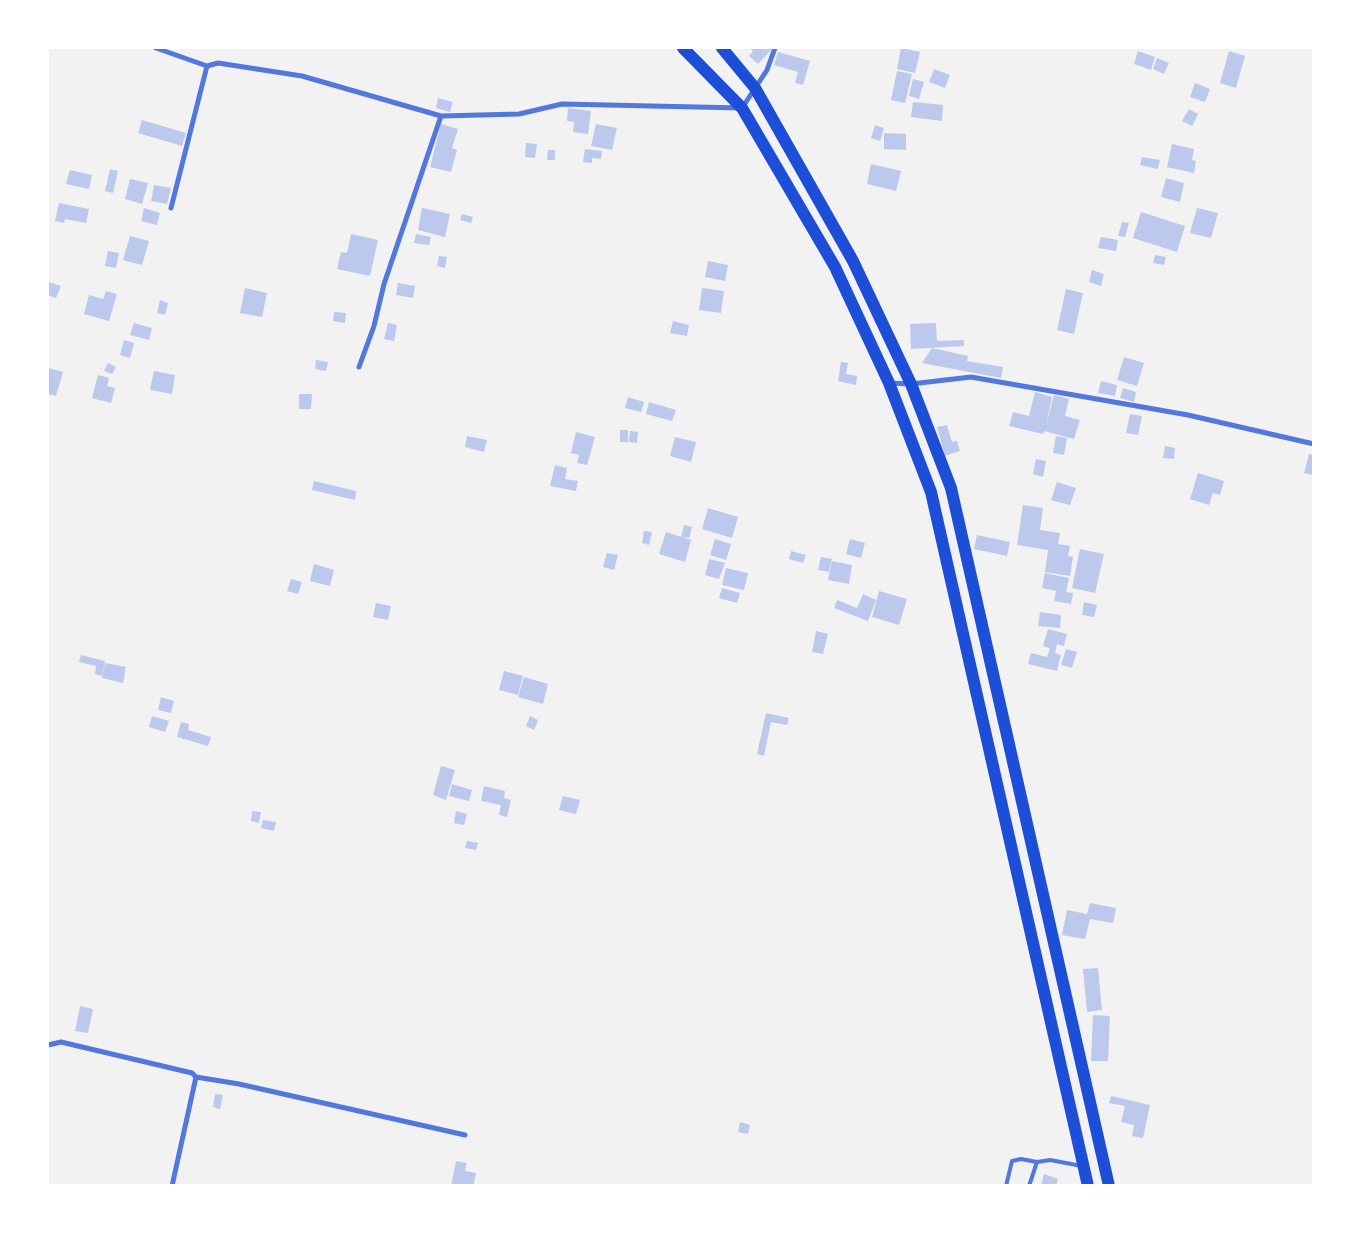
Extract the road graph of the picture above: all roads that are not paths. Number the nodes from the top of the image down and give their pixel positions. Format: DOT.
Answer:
graph roads {
  1 [pos="156,48"];
  2 [pos="683,48"];
  3 [pos="722,48"];
  4 [pos="775,48"];
  5 [pos="207,66"];
  6 [pos="755,88"];
  7 [pos="742,108"];
  8 [pos="441,116"];
  9 [pos="171,208"];
  10 [pos="359,367"];
  11 [pos="889,382"];
  12 [pos="912,384"];
  13 [pos="1314,444"];
  14 [pos="48,1045"];
  15 [pos="196,1077"];
  16 [pos="465,1135"];
  17 [pos="1037,1162"];
  18 [pos="1084,1166"];
  19 [pos="172,1186"];
  20 [pos="1006,1186"];
  21 [pos="1029,1186"];
  22 [pos="1088,1186"];
  23 [pos="1109,1186"];
  1 -- 5 [label="street"];
  2 -- 7 [label="highway"];
  3 -- 6 [label="highway"];
  4 -- 6 [label="street"];
  5 -- 8 [label="street"];
  5 -- 9 [label="street"];
  6 -- 7 [label="street"];
  6 -- 12 [label="highway"];
  7 -- 8 [label="street"];
  7 -- 11 [label="highway"];
  8 -- 10 [label="street"];
  11 -- 12 [label="street"];
  11 -- 18 [label="highway"];
  12 -- 13 [label="street"];
  12 -- 23 [label="highway"];
  14 -- 15 [label="street"];
  15 -- 16 [label="street"];
  15 -- 19 [label="street"];
  17 -- 18 [label="lane"];
  17 -- 20 [label="lane"];
  17 -- 21 [label="lane"];
  18 -- 22 [label="highway"];
}
